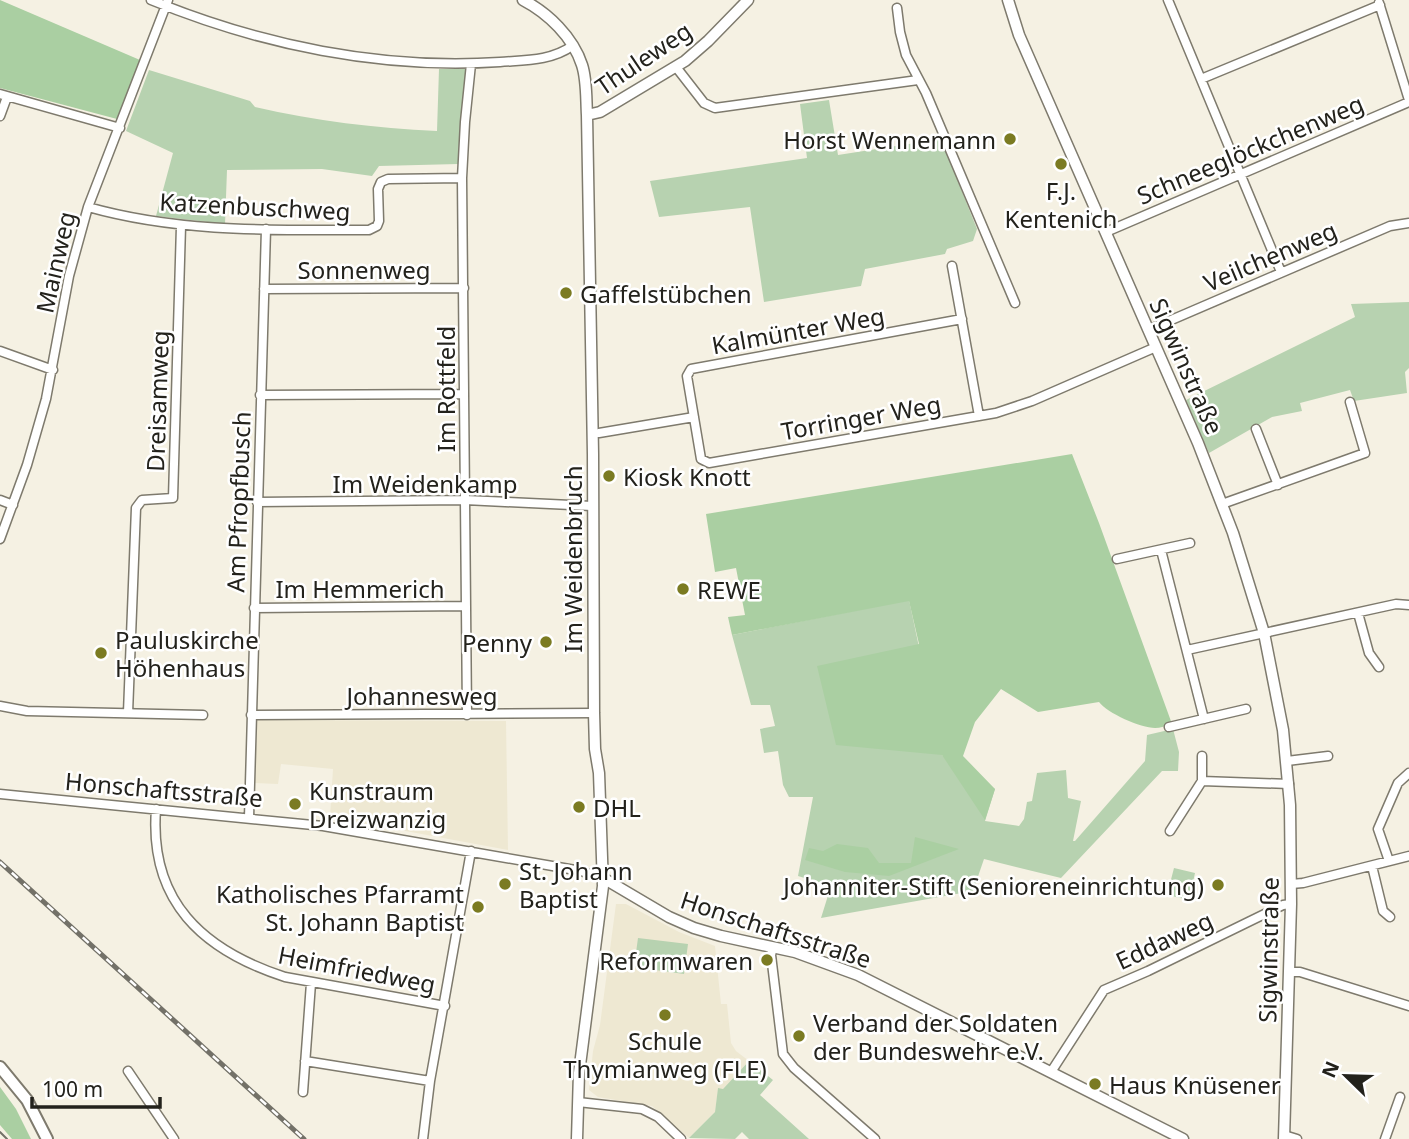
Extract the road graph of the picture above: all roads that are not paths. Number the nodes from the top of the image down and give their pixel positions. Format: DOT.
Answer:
graph roads {
  1 [pos="151,0"];
  2 [pos="524,0"];
  3 [pos="748,0"];
  4 [pos="1008,0"];
  5 [pos="1168,0"];
  6 [pos="1379,2"];
  7 [pos="167,3"];
  8 [pos="897,8"];
  9 [pos="572,46"];
  10 [pos="471,64"];
  11 [pos="676,67"];
  12 [pos="1201,79"];
  13 [pos="918,80"];
  14 [pos="4,95"];
  15 [pos="1409,101"];
  16 [pos="0,116"];
  17 [pos="587,116"];
  18 [pos="120,128"];
  19 [pos="1240,174"];
  20 [pos="462,178"];
  21 [pos="88,207"];
  22 [pos="1409,223"];
  23 [pos="181,226"];
  24 [pos="266,229"];
  25 [pos="1106,232"];
  26 [pos="952,266"];
  27 [pos="1281,272"];
  28 [pos="464,288"];
  29 [pos="264,289"];
  30 [pos="1015,303"];
  31 [pos="962,320"];
  32 [pos="1148,330"];
  33 [pos="1156,347"];
  34 [pos="0,351"];
  35 [pos="53,370"];
  36 [pos="464,394"];
  37 [pos="260,395"];
  38 [pos="1350,402"];
  39 [pos="979,416"];
  40 [pos="694,417"];
  41 [pos="1256,429"];
  42 [pos="599,433"];
  43 [pos="1278,485"];
  44 [pos="0,500"];
  45 [pos="466,500"];
  46 [pos="257,502"];
  47 [pos="1222,504"];
  48 [pos="13,505"];
  49 [pos="592,506"];
  50 [pos="0,539"];
  51 [pos="1190,542"];
  52 [pos="1161,550"];
  53 [pos="1117,559"];
  54 [pos="1409,605"];
  55 [pos="466,606"];
  56 [pos="254,608"];
  57 [pos="1358,613"];
  58 [pos="1264,633"];
  59 [pos="1187,650"];
  60 [pos="1380,667"];
  61 [pos="0,706"];
  62 [pos="1246,709"];
  63 [pos="128,713"];
  64 [pos="594,713"];
  65 [pos="203,715"];
  66 [pos="251,715"];
  67 [pos="467,715"];
  68 [pos="1204,719"];
  69 [pos="1169,727"];
  70 [pos="1328,755"];
  71 [pos="1202,756"];
  72 [pos="1287,761"];
  73 [pos="1409,772"];
  74 [pos="1202,781"];
  75 [pos="1289,783"];
  76 [pos="0,794"];
  77 [pos="156,808"];
  78 [pos="249,818"];
  79 [pos="1170,831"];
  80 [pos="471,851"];
  81 [pos="1409,856"];
  82 [pos="1389,861"];
  83 [pos="1372,866"];
  84 [pos="603,878"];
  85 [pos="1291,884"];
  86 [pos="1291,904"];
  87 [pos="1390,917"];
  88 [pos="773,947"];
  89 [pos="1289,972"];
  90 [pos="311,983"];
  91 [pos="445,1006"];
  92 [pos="1409,1006"];
  93 [pos="305,1061"];
  94 [pos="0,1067"];
  95 [pos="128,1071"];
  96 [pos="1051,1073"];
  97 [pos="430,1081"];
  98 [pos="303,1092"];
  99 [pos="1400,1097"];
  100 [pos="578,1102"];
  101 [pos="1284,1137"];
  102 [pos="47,1139"];
  103 [pos="174,1139"];
  104 [pos="423,1139"];
  105 [pos="577,1139"];
  106 [pos="681,1139"];
  107 [pos="875,1139"];
  108 [pos="1183,1139"];
  109 [pos="1297,1139"];
  110 [pos="1385,1139"];
  1 -- 7 [label="street"];
  2 -- 9 [label="street, Im Weidenbruch"];
  3 -- 11 [label="street, Thuleweg"];
  4 -- 25 [label="street, Sigwinstraße"];
  5 -- 12 [label="street"];
  6 -- 12 [label="street"];
  6 -- 15 [label="street"];
  7 -- 10 [label="street"];
  7 -- 18 [label="street, Mainweg"];
  8 -- 13 [label="street"];
  9 -- 10 [label="street"];
  9 -- 17 [label="street, Im Weidenbruch"];
  10 -- 20 [label="street, Im Rottfeld"];
  11 -- 13 [label="street"];
  11 -- 17 [label="street, Thuleweg"];
  12 -- 19 [label="street"];
  13 -- 30 [label="street"];
  14 -- 16 [label="street"];
  14 -- 18 [label="street"];
  15 -- 19 [label="street, Schneeglöckchenweg"];
  17 -- 49 [label="street, Im Weidenbruch"];
  18 -- 21 [label="street, Mainweg"];
  19 -- 25 [label="street, Schneeglöckchenweg"];
  19 -- 27 [label="street"];
  20 -- 24 [label="street, Katzenbuschweg"];
  20 -- 28 [label="street, Im Rottfeld"];
  21 -- 23 [label="street, Katzenbuschweg"];
  21 -- 35 [label="street, Mainweg"];
  22 -- 27 [label="street, Veilchenweg"];
  23 -- 24 [label="street, Katzenbuschweg"];
  23 -- 63 [label="street, Dreisamweg"];
  24 -- 29 [label="street, Am Pfropfbusch"];
  25 -- 32 [label="street, Sigwinstraße"];
  26 -- 31 [label="street"];
  27 -- 32 [label="street, Veilchenweg"];
  28 -- 29 [label="street, Sonnenweg"];
  28 -- 36 [label="street, Im Rottfeld"];
  29 -- 37 [label="street, Am Pfropfbusch"];
  31 -- 39 [label="street"];
  31 -- 40 [label="street, Kalmünter Weg"];
  32 -- 33 [label="street, Sigwinstraße"];
  33 -- 39 [label="street, Torringer Weg"];
  33 -- 47 [label="street, Sigwinstraße"];
  34 -- 35 [label="street"];
  35 -- 48 [label="street, Mainweg"];
  36 -- 37 [label="street"];
  36 -- 45 [label="street, Im Rottfeld"];
  37 -- 46 [label="street, Am Pfropfbusch"];
  38 -- 43 [label="street"];
  39 -- 40 [label="street, Torringer Weg"];
  40 -- 42 [label="street"];
  41 -- 43 [label="street"];
  43 -- 47 [label="street"];
  44 -- 48 [label="street"];
  45 -- 46 [label="street, Im Weidenkamp"];
  45 -- 49 [label="street, Im Weidenkamp"];
  45 -- 55 [label="street, Im Rottfeld"];
  46 -- 56 [label="street, Am Pfropfbusch"];
  47 -- 58 [label="street, Sigwinstraße"];
  48 -- 50 [label="street, Mainweg"];
  49 -- 64 [label="street, Im Weidenbruch"];
  51 -- 52 [label="street"];
  52 -- 53 [label="street"];
  52 -- 59 [label="street"];
  54 -- 57 [label="street"];
  55 -- 56 [label="street, Im Hemmerich"];
  55 -- 67 [label="street, Im Rottfeld"];
  56 -- 66 [label="street, Am Pfropfbusch"];
  57 -- 58 [label="street"];
  57 -- 60 [label="street"];
  58 -- 59 [label="street"];
  58 -- 72 [label="street, Sigwinstraße"];
  59 -- 68 [label="street"];
  61 -- 63 [label="street"];
  62 -- 68 [label="street"];
  63 -- 65 [label="street"];
  64 -- 67 [label="street, Johannesweg"];
  64 -- 84 [label="street, Im Weidenbruch"];
  66 -- 67 [label="street, Johannesweg"];
  66 -- 78 [label="street, Am Pfropfbusch"];
  68 -- 69 [label="street"];
  70 -- 72 [label="street"];
  71 -- 74 [label="street"];
  72 -- 75 [label="street, Sigwinstraße"];
  73 -- 82 [label="street"];
  74 -- 75 [label="street"];
  74 -- 79 [label="street"];
  75 -- 85 [label="street, Sigwinstraße"];
  76 -- 77 [label="street, Honschaftsstraße"];
  77 -- 78 [label="street, Honschaftsstraße"];
  77 -- 90 [label="street, Heimfriedweg"];
  78 -- 80 [label="street, Honschaftsstraße"];
  80 -- 84 [label="street, Honschaftsstraße"];
  80 -- 91 [label="street"];
  81 -- 82 [label="street"];
  82 -- 83 [label="street"];
  83 -- 85 [label="street"];
  83 -- 87 [label="street"];
  84 -- 88 [label="street, Honschaftsstraße"];
  84 -- 100 [label="street, Im Weidenbruch"];
  85 -- 86 [label="street, Sigwinstraße"];
  86 -- 89 [label="street, Sigwinstraße"];
  86 -- 96 [label="street, Eddaweg"];
  88 -- 96 [label="street, Honschaftsstraße"];
  88 -- 107 [label="street"];
  89 -- 92 [label="street"];
  89 -- 101 [label="street, Sigwinstraße"];
  90 -- 91 [label="street, Heimfriedweg"];
  90 -- 93 [label="street"];
  91 -- 97 [label="street"];
  93 -- 97 [label="street"];
  93 -- 98 [label="street"];
  94 -- 102 [label="main road"];
  95 -- 103 [label="street"];
  96 -- 108 [label="street, Honschaftsstraße"];
  97 -- 104 [label="street"];
  99 -- 110 [label="street"];
  100 -- 105 [label="street, Im Weidenbruch"];
  100 -- 106 [label="street"];
  101 -- 109 [label="street"];
}
